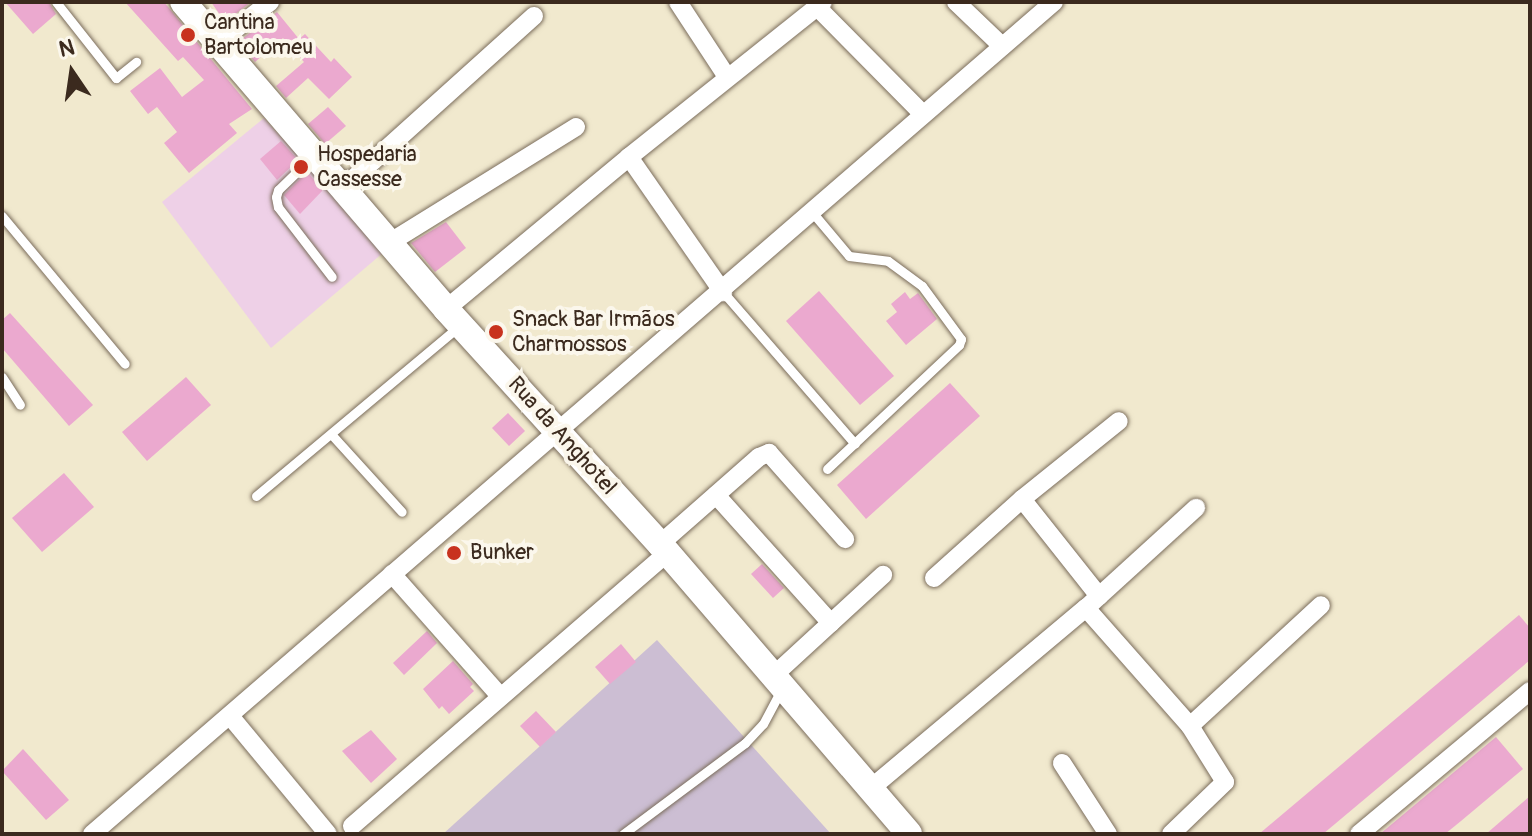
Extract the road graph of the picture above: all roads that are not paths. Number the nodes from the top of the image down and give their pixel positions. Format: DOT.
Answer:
graph roads {
  1 [pos="56,2"];
  2 [pos="183,2"];
  3 [pos="270,2"];
  4 [pos="678,2"];
  5 [pos="956,2"];
  6 [pos="1054,2"];
  7 [pos="820,5"];
  8 [pos="534,16"];
  9 [pos="219,42"];
  10 [pos="1002,46"];
  11 [pos="136,62"];
  12 [pos="727,77"];
  13 [pos="923,114"];
  14 [pos="576,127"];
  15 [pos="314,154"];
  16 [pos="629,157"];
  17 [pos="343,188"];
  18 [pos="812,212"];
  19 [pos="2,216"];
  20 [pos="389,243"];
  21 [pos="332,277"];
  22 [pos="723,292"];
  23 [pos="454,317"];
  24 [pos="125,364"];
  25 [pos="2,377"];
  26 [pos="20,405"];
  27 [pos="1119,421"];
  28 [pos="559,431"];
  29 [pos="331,434"];
  30 [pos="855,444"];
  31 [pos="827,469"];
  32 [pos="716,495"];
  33 [pos="256,496"];
  34 [pos="1022,499"];
  35 [pos="1196,508"];
  36 [pos="402,512"];
  37 [pos="845,539"];
  38 [pos="664,549"];
  39 [pos="392,574"];
  40 [pos="883,575"];
  41 [pos="934,578"];
  42 [pos="1093,602"];
  43 [pos="1321,605"];
  44 [pos="831,623"];
  45 [pos="777,683"];
  46 [pos="1530,691"];
  47 [pos="499,695"];
  48 [pos="230,716"];
  49 [pos="1190,726"];
  50 [pos="1062,763"];
  51 [pos="870,789"];
  52 [pos="352,826"];
  53 [pos="92,834"];
  54 [pos="328,834"];
  55 [pos="623,834"];
  56 [pos="909,834"];
  57 [pos="1108,834"];
  58 [pos="1171,834"];
  59 [pos="1359,834"];
  1 -- 11 [label="lane"];
  2 -- 9 [label="main road, Rua da Anghotel"];
  3 -- 9 [label="street"];
  4 -- 12 [label="street"];
  5 -- 10 [label="street"];
  6 -- 10 [label="street"];
  7 -- 12 [label="street"];
  7 -- 13 [label="street"];
  8 -- 17 [label="street"];
  9 -- 15 [label="main road, Rua da Anghotel"];
  10 -- 13 [label="street"];
  12 -- 16 [label="street"];
  13 -- 18 [label="street"];
  14 -- 20 [label="street"];
  15 -- 17 [label="main road, Rua da Anghotel"];
  15 -- 21 [label="lane"];
  16 -- 22 [label="street"];
  16 -- 23 [label="street"];
  17 -- 20 [label="main road, Rua da Anghotel"];
  18 -- 22 [label="street"];
  18 -- 30 [label="lane"];
  19 -- 24 [label="lane"];
  20 -- 23 [label="main road, Rua da Anghotel"];
  22 -- 28 [label="street"];
  22 -- 30 [label="lane"];
  23 -- 28 [label="main road, Rua da Anghotel"];
  23 -- 29 [label="lane"];
  25 -- 26 [label="lane"];
  27 -- 34 [label="street"];
  28 -- 38 [label="main road, Rua da Anghotel"];
  28 -- 39 [label="street"];
  29 -- 33 [label="lane"];
  29 -- 36 [label="lane"];
  30 -- 31 [label="lane"];
  32 -- 37 [label="street"];
  32 -- 38 [label="street"];
  32 -- 44 [label="street"];
  34 -- 41 [label="street"];
  34 -- 42 [label="street"];
  35 -- 42 [label="street"];
  38 -- 45 [label="main road, Rua da Anghotel"];
  38 -- 47 [label="street"];
  39 -- 47 [label="street"];
  39 -- 48 [label="street"];
  40 -- 44 [label="street"];
  42 -- 49 [label="street"];
  42 -- 51 [label="street"];
  43 -- 49 [label="street"];
  44 -- 45 [label="street"];
  45 -- 51 [label="main road, Rua da Anghotel"];
  45 -- 55 [label="lane"];
  46 -- 59 [label="street"];
  47 -- 52 [label="street"];
  48 -- 53 [label="street"];
  48 -- 54 [label="street"];
  49 -- 58 [label="street"];
  50 -- 57 [label="street"];
  51 -- 56 [label="main road, Rua da Anghotel"];
}
